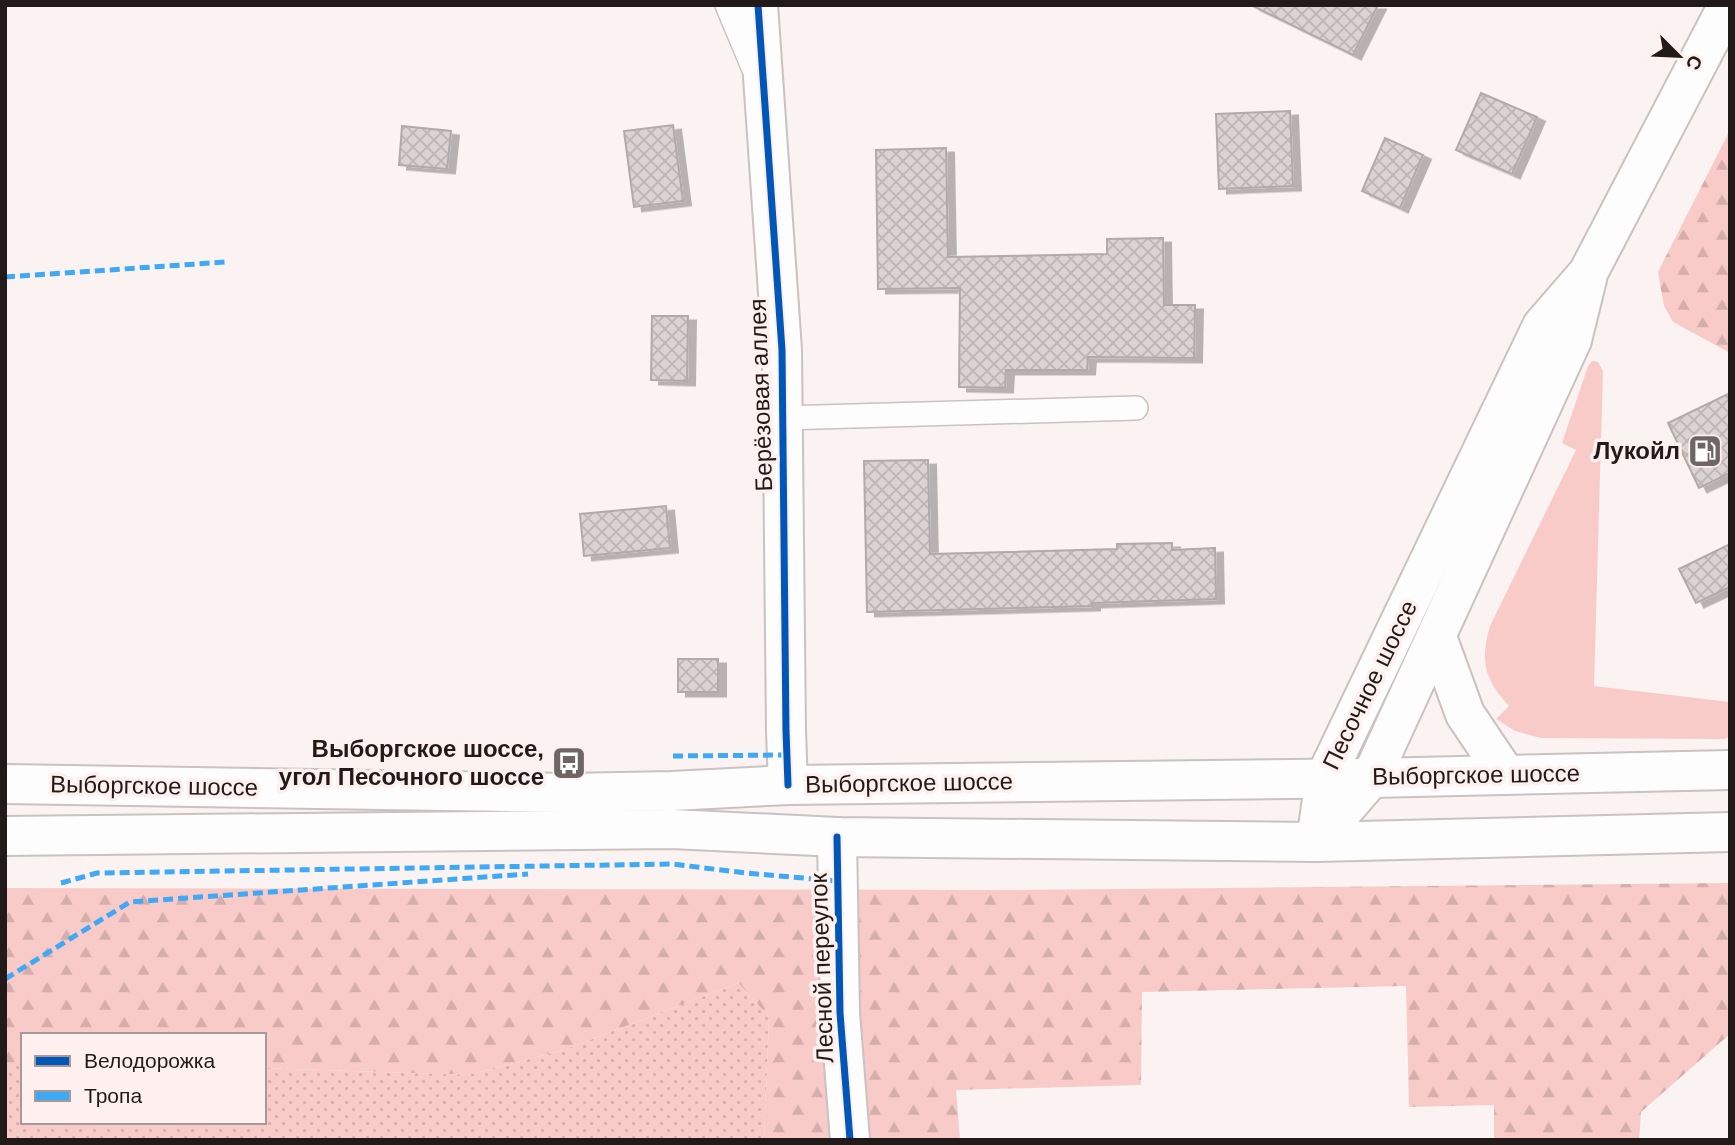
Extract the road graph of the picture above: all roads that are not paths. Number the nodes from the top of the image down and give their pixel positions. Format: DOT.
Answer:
graph roads {
  1 [pos="727,5"];
  2 [pos="758,5"];
  3 [pos="1728,5"];
  4 [pos="764,92"];
  5 [pos="1588,274"];
  6 [pos="1136,408"];
  7 [pos="783,418"];
  8 [pos="1437,638"];
  9 [pos="1730,770"];
  10 [pos="1506,775"];
  11 [pos="1325,778"];
  12 [pos="1371,778"];
  13 [pos="5,784"];
  14 [pos="788,785"];
  15 [pos="1730,832"];
  16 [pos="5,836"];
  17 [pos="837,837"];
  18 [pos="1316,842"];
  19 [pos="850,1140"];
  1 -- 4 [label="lane"];
  2 -- 4 [label="main road, Берёзовая аллея"];
  3 -- 5 [label="main road, Песочное шоссе"];
  4 -- 7 [label="main road, Берёзовая аллея"];
  5 -- 8 [label="main road, Песочное шоссе"];
  5 -- 11 [label="main road, Песочное шоссе"];
  6 -- 7 [label="lane"];
  7 -- 14 [label="main road, Берёзовая аллея"];
  8 -- 10 [label="main road"];
  8 -- 12 [label="main road, Песочное шоссе"];
  9 -- 10 [label="main road, Выборгское шоссе"];
  10 -- 12 [label="main road, Выборгское шоссе"];
  11 -- 12 [label="main road, Выборгское шоссе"];
  11 -- 14 [label="main road, Выборгское шоссе"];
  11 -- 18 [label="main road, Песочное шоссе"];
  12 -- 18 [label="main road, Песочное шоссе"];
  13 -- 14 [label="main road, Выборгское шоссе"];
  15 -- 18 [label="main road, Выборгское шоссе"];
  16 -- 17 [label="main road, Выборгское шоссе"];
  17 -- 18 [label="main road, Выборгское шоссе"];
  17 -- 19 [label="main road, Лесной переулок"];
}
